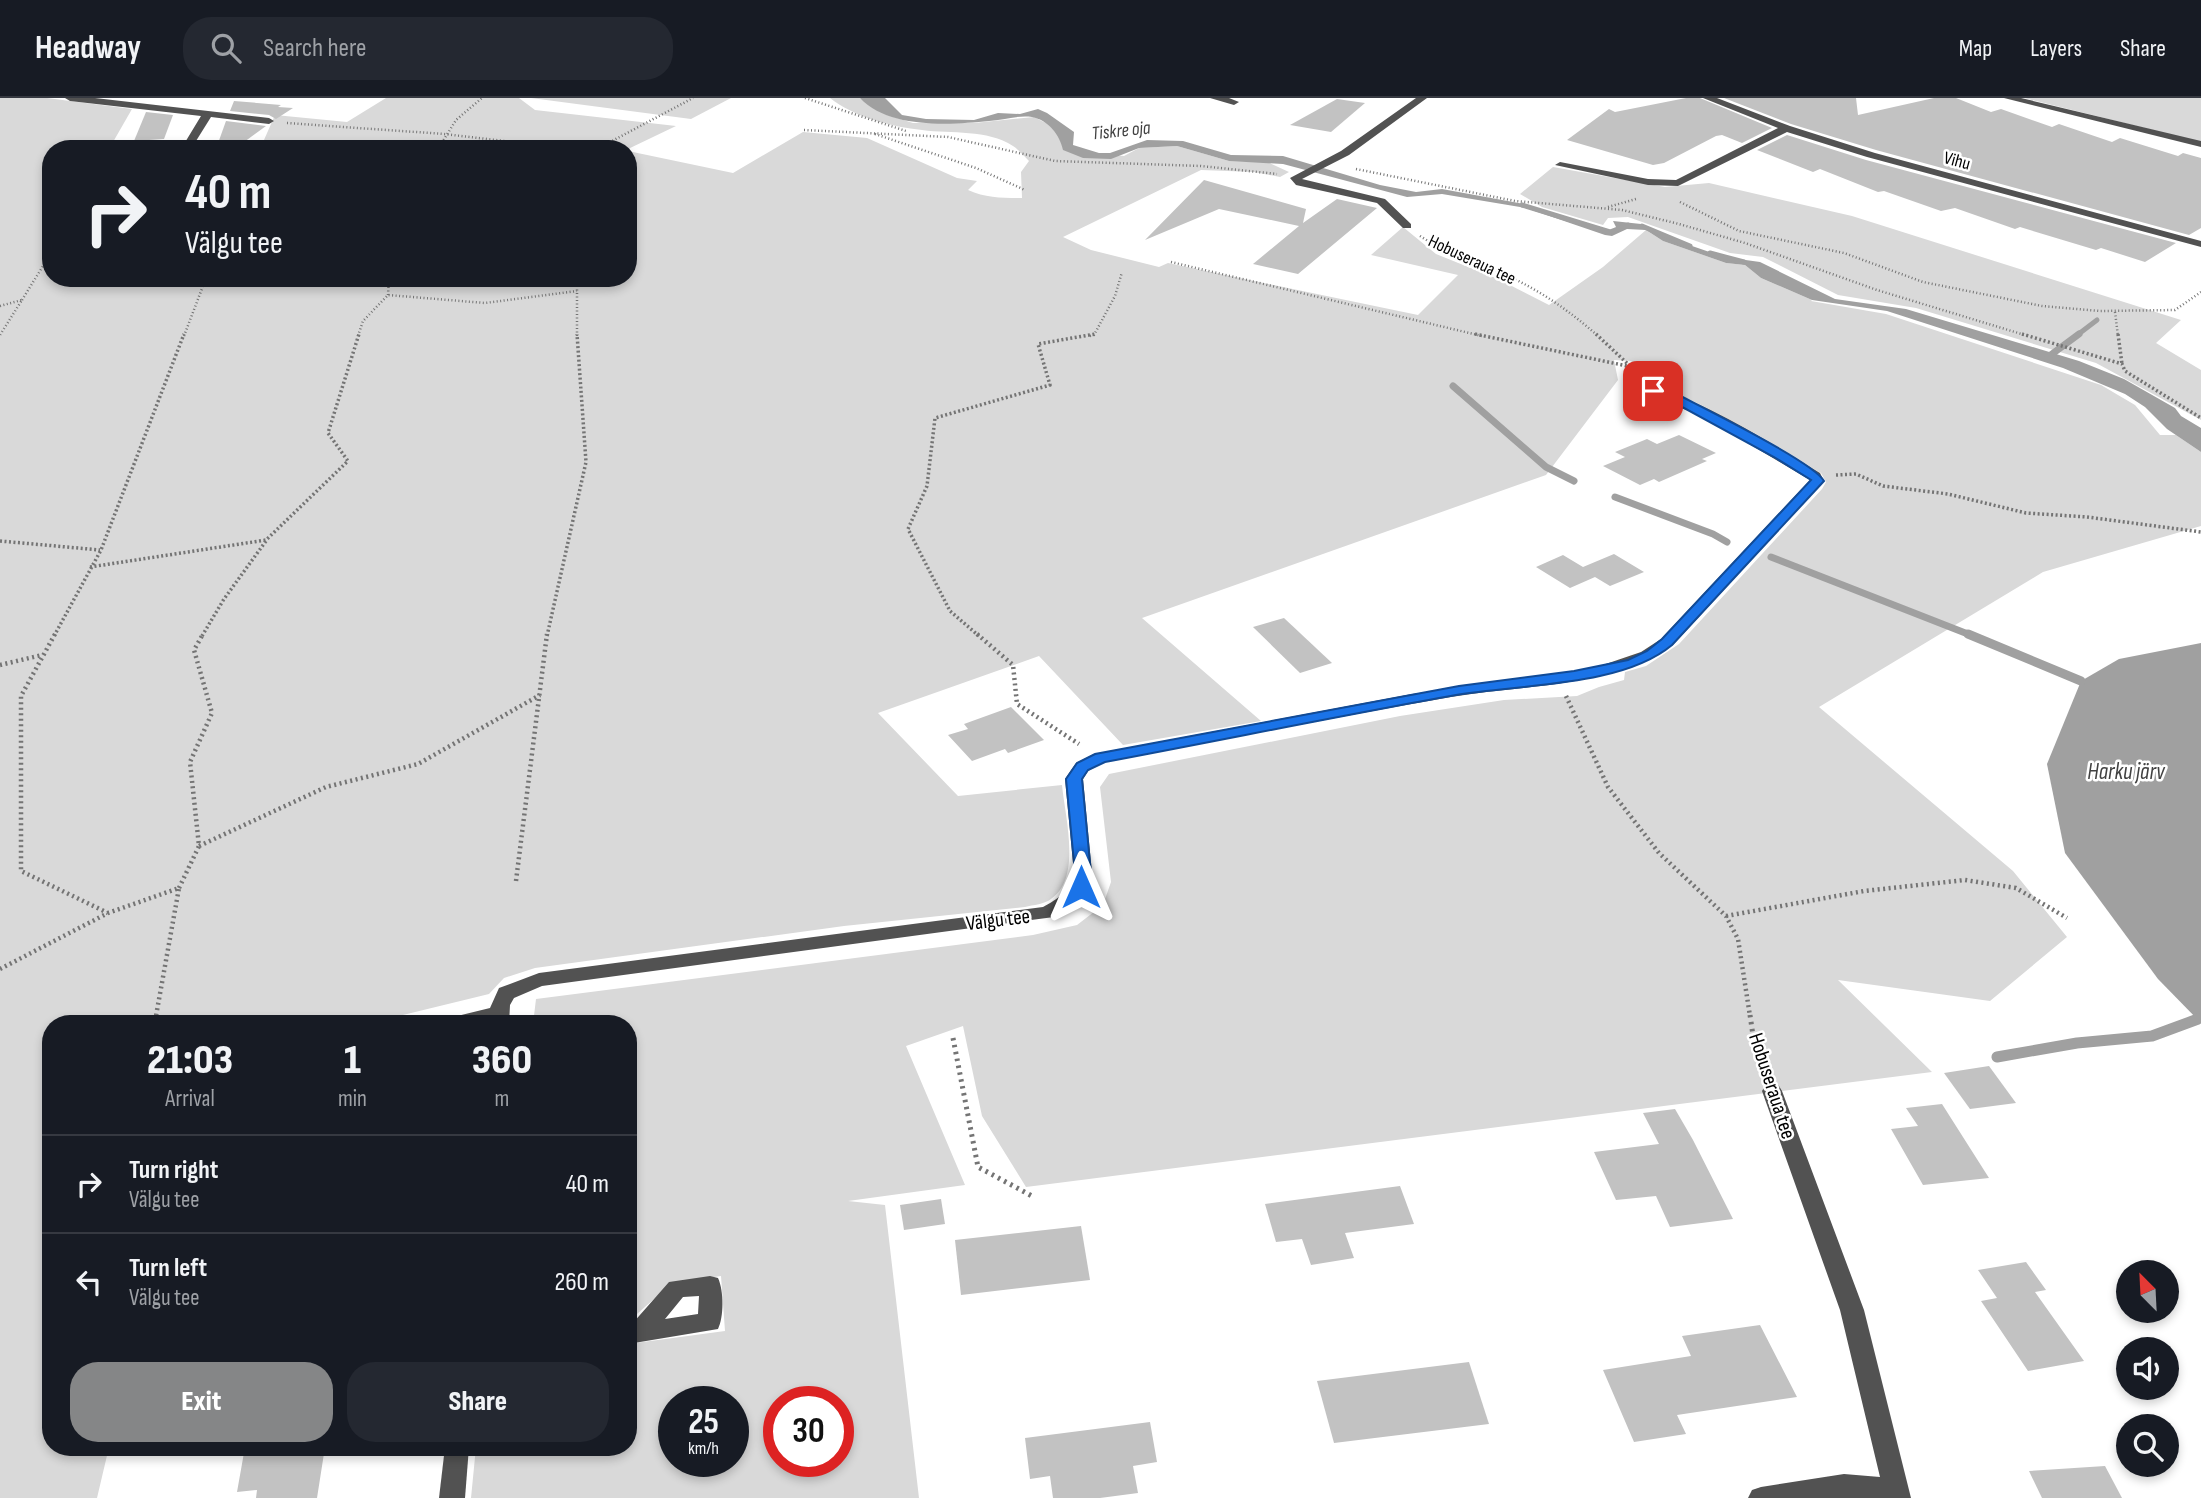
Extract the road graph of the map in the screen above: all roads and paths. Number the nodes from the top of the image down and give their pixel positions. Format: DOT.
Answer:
graph roads {
  1 [pos="70,98"];
  2 [pos="482,98"];
  3 [pos="693,98"];
  4 [pos="805,98"];
  5 [pos="1215,98"];
  6 [pos="1422,98"];
  7 [pos="1708,98"];
  8 [pos="2009,98"];
  9 [pos="1234,102"];
  10 [pos="208,115"];
  11 [pos="269,121"];
  12 [pos="1786,128"];
  13 [pos="804,130"];
  14 [pos="871,133"];
  15 [pos="444,134"];
  16 [pos="914,134"];
  17 [pos="191,140"];
  18 [pos="442,140"];
  19 [pos="496,140"];
  20 [pos="614,140"];
  21 [pos="2201,144"];
  22 [pos="1560,165"];
  23 [pos="1316,167"];
  24 [pos="1295,178"];
  25 [pos="1025,190"];
  26 [pos="1640,199"];
  27 [pos="1674,200"];
  28 [pos="1604,209"];
  29 [pos="1407,226"];
  30 [pos="2201,243"];
  31 [pos="1171,262"];
  32 [pos="42,268"];
  33 [pos="1122,272"];
  34 [pos="203,287"];
  35 [pos="388,287"];
  36 [pos="577,290"];
  37 [pos="2201,292"];
  38 [pos="388,295"];
  39 [pos="22,300"];
  40 [pos="0,306"];
  41 [pos="2115,312"];
  42 [pos="0,335"];
  43 [pos="2122,364"];
  44 [pos="1632,367"];
  45 [pos="1637,386"];
  46 [pos="2201,418"];
  47 [pos="1815,476"];
  48 [pos="2201,532"];
  49 [pos="266,540"];
  50 [pos="0,541"];
  51 [pos="101,550"];
  52 [pos="90,567"];
  53 [pos="42,655"];
  54 [pos="0,665"];
  55 [pos="1555,679"];
  56 [pos="540,695"];
  57 [pos="1100,758"];
  58 [pos="199,846"];
  59 [pos="516,881"];
  60 [pos="179,888"];
  61 [pos="108,913"];
  62 [pos="1726,916"];
  63 [pos="2067,918"];
  64 [pos="0,969"];
  65 [pos="157,1015"];
  66 [pos="499,1015"];
  67 [pos="953,1038"];
  68 [pos="1772,1091"];
  69 [pos="1032,1196"];
  70 [pos="456,1456"];
  71 [pos="1896,1493"];
  72 [pos="452,1498"];
  73 [pos="1761,1498"];
  1 -- 10 [label="street"];
  2 -- 15 [label="path"];
  3 -- 20 [label="path"];
  4 -- 16 [label="path"];
  5 -- 9 [label="street"];
  6 -- 23 [label="street"];
  7 -- 12 [label="street, Vihu"];
  8 -- 21 [label="street"];
  10 -- 11 [label="street"];
  10 -- 17 [label="street"];
  11 -- 15 [label="path"];
  12 -- 22 [label="street"];
  12 -- 30 [label="street, Vihu"];
  13 -- 14 [label="path"];
  14 -- 16 [label="path"];
  14 -- 25 [label="path"];
  15 -- 18 [label="path"];
  15 -- 19 [label="path"];
  16 -- 24 [label="path"];
  23 -- 24 [label="street"];
  23 -- 28 [label="path"];
  24 -- 29 [label="street, Hobuseraua tee"];
  26 -- 28 [label="path"];
  27 -- 41 [label="path"];
  28 -- 43 [label="path"];
  29 -- 44 [label="path, Hobuseraua tee"];
  31 -- 44 [label="path"];
  32 -- 39 [label="path"];
  33 -- 57 [label="path"];
  34 -- 51 [label="path"];
  35 -- 38 [label="path"];
  36 -- 38 [label="path"];
  36 -- 56 [label="path"];
  37 -- 41 [label="path"];
  38 -- 49 [label="path"];
  39 -- 40 [label="path"];
  39 -- 42 [label="path"];
  41 -- 43 [label="path"];
  43 -- 46 [label="path"];
  44 -- 45 [label="path"];
  45 -- 47 [label="street"];
  47 -- 48 [label="path"];
  47 -- 55 [label="street, Välgu tee"];
  49 -- 52 [label="path"];
  49 -- 58 [label="path"];
  50 -- 51 [label="path"];
  51 -- 52 [label="path"];
  52 -- 53 [label="path"];
  53 -- 54 [label="path"];
  53 -- 61 [label="path"];
  55 -- 57 [label="street, Välgu tee"];
  55 -- 62 [label="path, Hobuseraua tee"];
  56 -- 58 [label="path"];
  56 -- 59 [label="path"];
  57 -- 66 [label="street, Välgu tee"];
  58 -- 60 [label="path"];
  60 -- 61 [label="path"];
  60 -- 65 [label="path"];
  61 -- 64 [label="path"];
  62 -- 63 [label="path"];
  62 -- 68 [label="path, Hobuseraua tee"];
  67 -- 69 [label="path"];
  68 -- 71 [label="street, Hobuseraua tee"];
  70 -- 72 [label="street"];
  71 -- 73 [label="street"];
}
